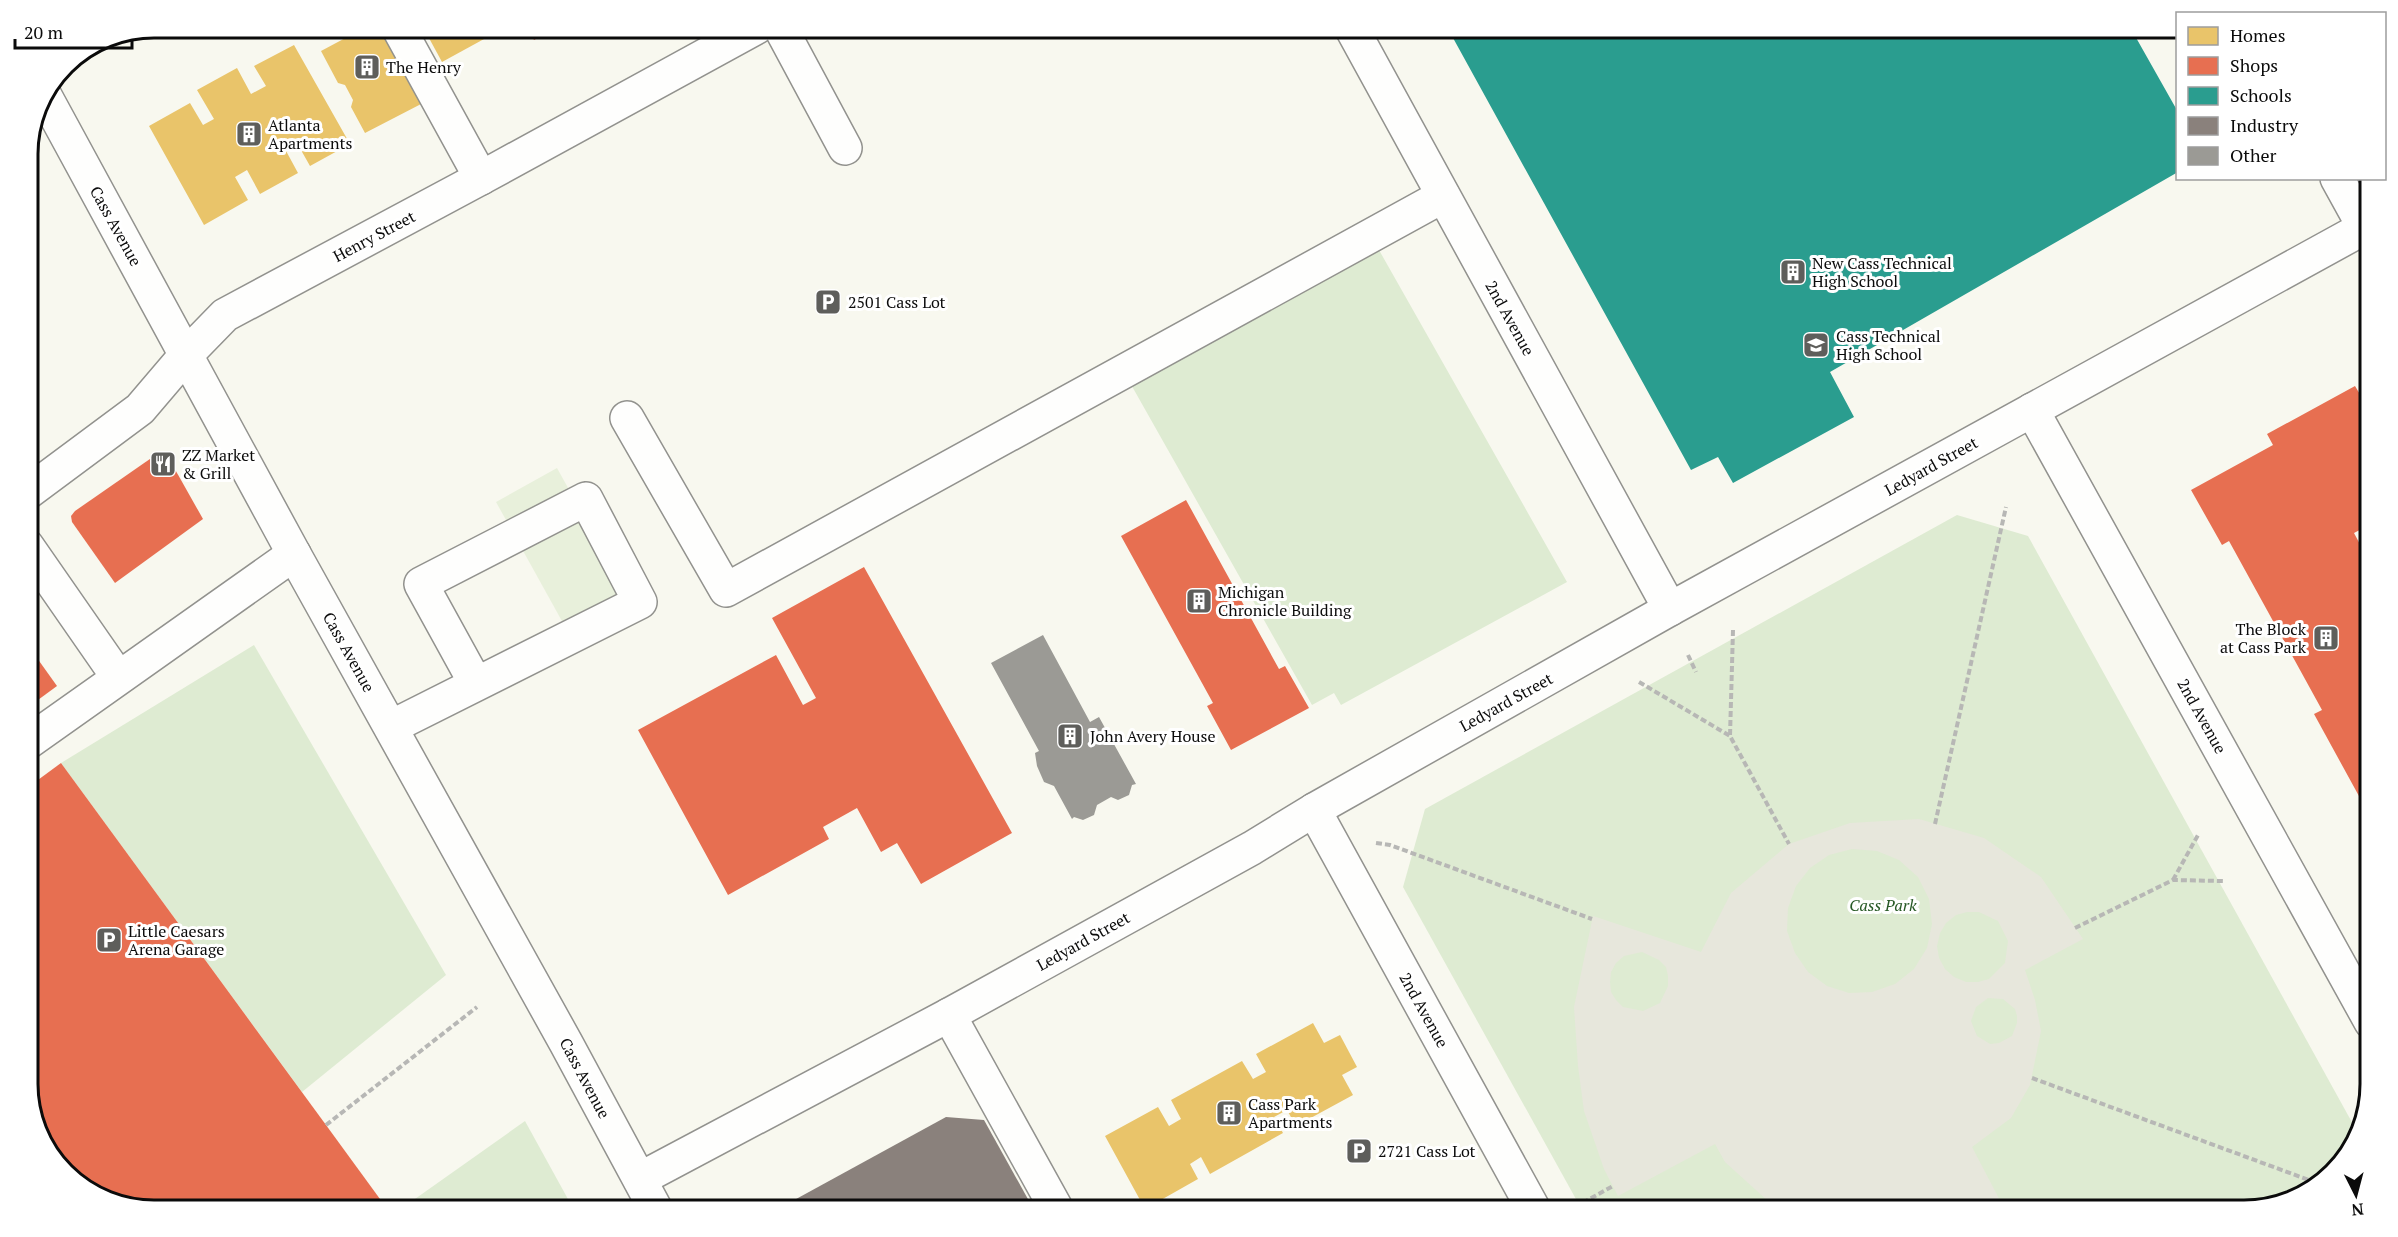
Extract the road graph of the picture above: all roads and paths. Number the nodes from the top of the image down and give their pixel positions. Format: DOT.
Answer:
graph roads {
  1 [pos="404,38"];
  2 [pos="737,38"];
  3 [pos="786,38"];
  4 [pos="1356,38"];
  5 [pos="49,103"];
  6 [pos="845,148"];
  7 [pos="481,178"];
  8 [pos="2338,180"];
  9 [pos="1443,196"];
  10 [pos="2360,214"];
  11 [pos="2360,230"];
  12 [pos="186,354"];
  13 [pos="2032,410"];
  14 [pos="627,418"];
  15 [pos="38,485"];
  16 [pos="2006,507"];
  17 [pos="294,554"];
  18 [pos="38,562"];
  19 [pos="1670,609"];
  20 [pos="1733,630"];
  21 [pos="1688,655"];
  22 [pos="1696,672"];
  23 [pos="118,677"];
  24 [pos="1640,682"];
  25 [pos="476,684"];
  26 [pos="391,727"];
  27 [pos="38,735"];
  28 [pos="1730,736"];
  29 [pos="1314,810"];
  30 [pos="1935,824"];
  31 [pos="2198,835"];
  32 [pos="1376,843"];
  33 [pos="1789,844"];
  34 [pos="2173,880"];
  35 [pos="2223,881"];
  36 [pos="1592,919"];
  37 [pos="2075,928"];
  38 [pos="2360,1002"];
  39 [pos="477,1007"];
  40 [pos="950,1015"];
  41 [pos="2032,1078"];
  42 [pos="326,1125"];
  43 [pos="640,1179"];
  44 [pos="2308,1180"];
  45 [pos="1613,1186"];
  46 [pos="651,1200"];
  47 [pos="1052,1200"];
  48 [pos="1528,1200"];
  49 [pos="1588,1200"];
  1 -- 7 [label="street"];
  2 -- 7 [label="street, Henry Street"];
  3 -- 6 [label="street"];
  4 -- 9 [label="street, 2nd Avenue"];
  5 -- 12 [label="street, Cass Avenue"];
  7 -- 12 [label="street, Henry Street"];
  8 -- 10 [label="street"];
  9 -- 14 [label="street"];
  9 -- 19 [label="street, 2nd Avenue"];
  11 -- 13 [label="street, Ledyard Street"];
  12 -- 15 [label="street, Henry Street"];
  12 -- 17 [label="street, Cass Avenue"];
  13 -- 19 [label="street, Ledyard Street"];
  13 -- 38 [label="street, 2nd Avenue"];
  16 -- 30 [label="path"];
  17 -- 23 [label="street"];
  17 -- 26 [label="street, Cass Avenue"];
  18 -- 23 [label="street"];
  19 -- 29 [label="street, Ledyard Street"];
  20 -- 28 [label="path"];
  21 -- 22 [label="path"];
  23 -- 27 [label="street"];
  24 -- 28 [label="path"];
  25 -- 25 [label="street"];
  25 -- 26 [label="street"];
  26 -- 43 [label="street, Cass Avenue"];
  28 -- 33 [label="path"];
  29 -- 40 [label="street, Ledyard Street"];
  29 -- 48 [label="street, 2nd Avenue"];
  31 -- 34 [label="path"];
  32 -- 36 [label="path"];
  34 -- 35 [label="path"];
  34 -- 37 [label="path"];
  39 -- 42 [label="path"];
  40 -- 43 [label="street, Ledyard Street"];
  40 -- 47 [label="street"];
  41 -- 44 [label="path"];
  43 -- 46 [label="street, Cass Avenue"];
  45 -- 49 [label="path"];
}
